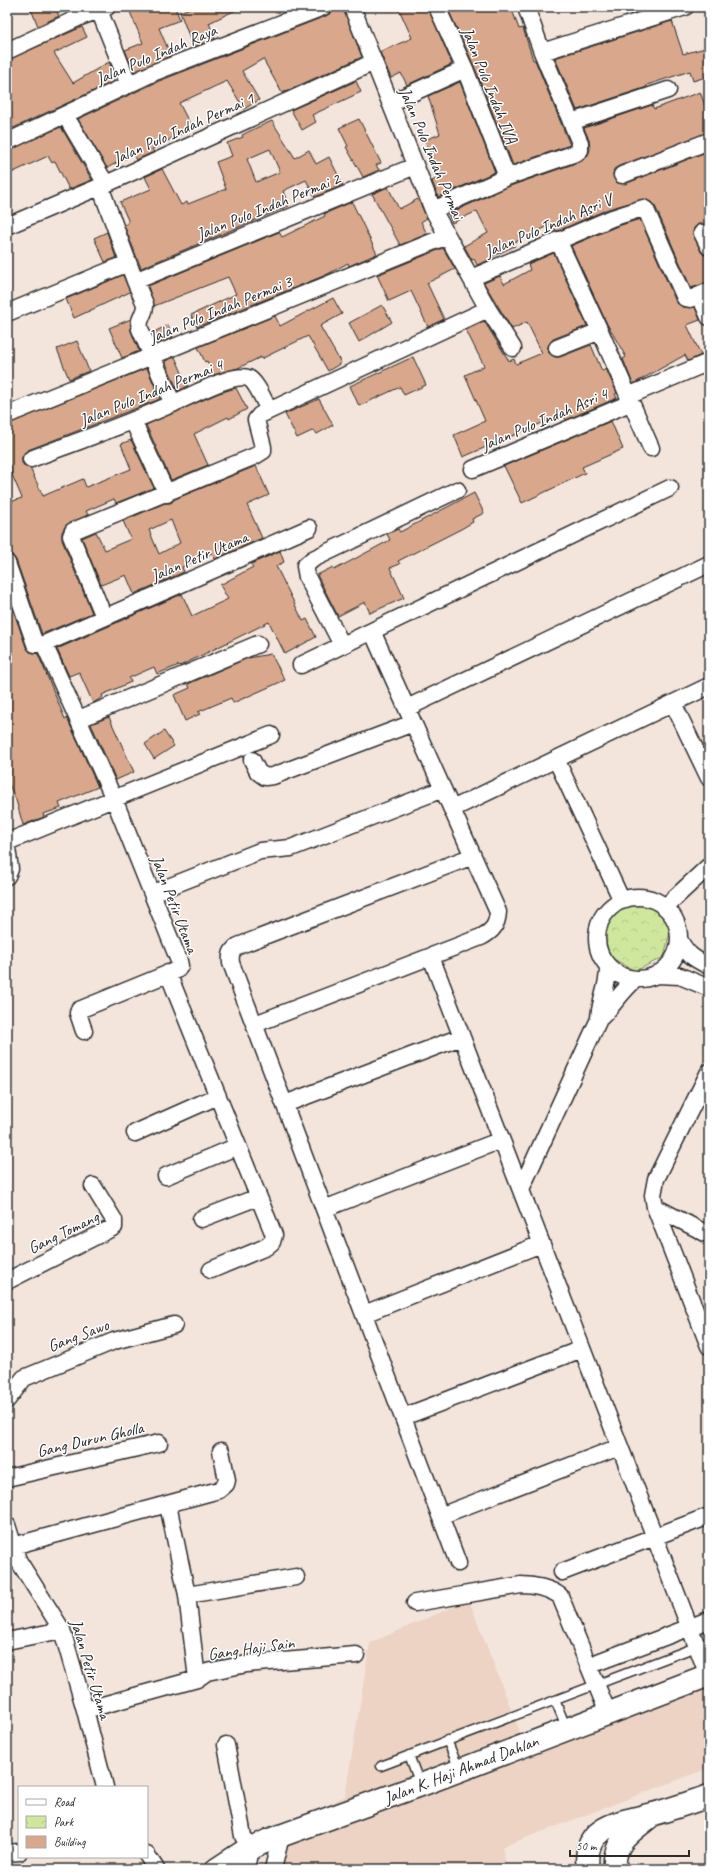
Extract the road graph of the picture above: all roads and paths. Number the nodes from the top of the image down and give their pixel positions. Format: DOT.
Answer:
graph roads {
  1 [pos="352,7"];
  2 [pos="437,7"];
  3 [pos="526,7"];
  4 [pos="686,7"];
  5 [pos="103,9"];
  6 [pos="316,9"];
  7 [pos="7,51"];
  8 [pos="542,52"];
  9 [pos="374,62"];
  10 [pos="465,69"];
  11 [pos="129,85"];
  12 [pos="668,90"];
  13 [pos="390,103"];
  14 [pos="64,116"];
  15 [pos="571,122"];
  16 [pos="709,141"];
  17 [pos="7,142"];
  18 [pos="415,166"];
  19 [pos="622,175"];
  20 [pos="507,177"];
  21 [pos="103,185"];
  22 [pos="433,210"];
  23 [pos="7,226"];
  24 [pos="702,233"];
  25 [pos="448,236"];
  26 [pos="558,240"];
  27 [pos="709,247"];
  28 [pos="128,263"];
  29 [pos="471,278"];
  30 [pos="135,281"];
  31 [pos="704,294"];
  32 [pos="488,309"];
  33 [pos="7,313"];
  34 [pos="709,317"];
  35 [pos="600,331"];
  36 [pos="513,348"];
  37 [pos="557,348"];
  38 [pos="152,358"];
  39 [pos="709,362"];
  40 [pos="629,400"];
  41 [pos="174,404"];
  42 [pos="269,410"];
  43 [pos="7,415"];
  44 [pos="133,421"];
  45 [pos="651,448"];
  46 [pos="31,459"];
  47 [pos="473,469"];
  48 [pos="670,488"];
  49 [pos="457,490"];
  50 [pos="167,494"];
  51 [pos="309,528"];
  52 [pos="7,563"];
  53 [pos="709,564"];
  54 [pos="104,617"];
  55 [pos="372,631"];
  56 [pos="44,644"];
  57 [pos="258,644"];
  58 [pos="342,645"];
  59 [pos="300,665"];
  60 [pos="709,686"];
  61 [pos="673,703"];
  62 [pos="407,708"];
  63 [pos="79,719"];
  64 [pos="413,723"];
  65 [pos="270,735"];
  66 [pos="556,759"];
  67 [pos="252,760"];
  68 [pos="709,778"];
  69 [pos="443,789"];
  70 [pos="114,799"];
  71 [pos="452,809"];
  72 [pos="7,842"];
  73 [pos="7,848"];
  74 [pos="473,856"];
  75 [pos="709,866"];
  76 [pos="7,876"];
  77 [pos="153,893"];
  78 [pos="622,901"];
  79 [pos="665,907"];
  80 [pos="680,939"];
  81 [pos="431,957"];
  82 [pos="608,966"];
  83 [pos="709,966"];
  84 [pos="168,973"];
  85 [pos="657,975"];
  86 [pos="636,979"];
  87 [pos="708,985"];
  88 [pos="599,1019"];
  89 [pos="255,1024"];
  90 [pos="84,1031"];
  91 [pos="461,1037"];
  92 [pos="709,1072"];
  93 [pos="218,1096"];
  94 [pos="285,1104"];
  95 [pos="135,1133"];
  96 [pos="501,1140"];
  97 [pos="238,1146"];
  98 [pos="166,1176"];
  99 [pos="93,1186"];
  100 [pos="521,1189"];
  101 [pos="258,1197"];
  102 [pos="654,1207"];
  103 [pos="324,1209"];
  104 [pos="201,1219"];
  105 [pos="709,1234"];
  106 [pos="541,1244"];
  107 [pos="211,1270"];
  108 [pos="7,1281"];
  109 [pos="364,1314"];
  110 [pos="174,1325"];
  111 [pos="709,1346"];
  112 [pos="582,1349"];
  113 [pos="7,1400"];
  114 [pos="403,1417"];
  115 [pos="159,1443"];
  116 [pos="619,1447"];
  117 [pos="221,1451"];
  118 [pos="7,1478"];
  119 [pos="168,1505"];
  120 [pos="440,1516"];
  121 [pos="709,1516"];
  122 [pos="7,1525"];
  123 [pos="654,1537"];
  124 [pos="13,1546"];
  125 [pos="458,1563"];
  126 [pos="562,1572"];
  127 [pos="296,1577"];
  128 [pos="187,1595"];
  129 [pos="415,1603"];
  130 [pos="709,1620"];
  131 [pos="689,1628"];
  132 [pos="62,1630"];
  133 [pos="7,1641"];
  134 [pos="356,1655"];
  135 [pos="705,1661"];
  136 [pos="598,1662"];
  137 [pos="197,1679"];
  138 [pos="603,1700"];
  139 [pos="557,1703"];
  140 [pos="86,1710"];
  141 [pos="566,1725"];
  142 [pos="447,1740"];
  143 [pos="226,1745"];
  144 [pos="409,1755"];
  145 [pos="381,1766"];
  146 [pos="458,1766"];
  147 [pos="417,1776"];
  148 [pos="105,1786"];
  149 [pos="709,1796"];
  150 [pos="655,1813"];
  151 [pos="260,1848"];
  152 [pos="18,1852"];
  153 [pos="7,1853"];
  154 [pos="148,1857"];
  155 [pos="156,1869"];
  156 [pos="217,1869"];
  157 [pos="273,1869"];
  158 [pos="588,1869"];
  159 [pos="616,1869"];
  1 -- 9 [label="street, Jalan Pulo Indah Permai"];
  2 -- 10 [label="street, Jalan Pulo Indah IVA"];
  3 -- 8 [label="street"];
  4 -- 8 [label="street"];
  5 -- 7 [label="street"];
  5 -- 11 [label="street"];
  6 -- 11 [label="street, Jalan Pulo Indah Raya"];
  8 -- 15 [label="street"];
  9 -- 13 [label="street, Jalan Pulo Indah Permai"];
  9 -- 21 [label="street, Jalan Pulo Indah Permai 1"];
  10 -- 13 [label="street"];
  10 -- 20 [label="street, Jalan Pulo Indah IVA"];
  11 -- 14 [label="street, Jalan Pulo Indah Raya"];
  12 -- 15 [label="street"];
  13 -- 18 [label="street, Jalan Pulo Indah Permai"];
  14 -- 17 [label="street, Jalan Pulo Indah Raya"];
  14 -- 21 [label="street"];
  15 -- 20 [label="street"];
  16 -- 19 [label="street"];
  18 -- 22 [label="street, Jalan Pulo Indah Permai"];
  18 -- 30 [label="street, Jalan Pulo Indah Permai 2"];
  20 -- 22 [label="street"];
  21 -- 23 [label="street, Jalan Pulo Indah Permai 1"];
  21 -- 28 [label="street"];
  22 -- 25 [label="street, Jalan Pulo Indah Permai"];
  24 -- 27 [label="street"];
  25 -- 29 [label="street, Jalan Pulo Indah Permai"];
  25 -- 38 [label="street, Jalan Pulo Indah Permai 3"];
  26 -- 29 [label="street, Jalan Pulo Indah Asri V"];
  26 -- 31 [label="street, Jalan Pulo Indah Asri V"];
  26 -- 35 [label="street"];
  28 -- 30 [label="street"];
  28 -- 33 [label="street"];
  29 -- 32 [label="street, Jalan Pulo Indah Permai"];
  30 -- 38 [label="street"];
  31 -- 34 [label="street"];
  32 -- 36 [label="street, Jalan Pulo Indah Permai"];
  32 -- 42 [label="street"];
  35 -- 37 [label="street"];
  35 -- 40 [label="street"];
  38 -- 41 [label="street"];
  38 -- 43 [label="street, Jalan Pulo Indah Permai 3"];
  39 -- 40 [label="street, Jalan Pulo Indah Asri 4"];
  40 -- 45 [label="street"];
  40 -- 47 [label="street, Jalan Pulo Indah Asri 4"];
  41 -- 42 [label="street, Jalan Pulo Indah Permai 4"];
  41 -- 44 [label="street, Jalan Pulo Indah Permai 4"];
  42 -- 50 [label="street"];
  44 -- 46 [label="street, Jalan Pulo Indah Permai 4"];
  44 -- 50 [label="street"];
  48 -- 55 [label="street"];
  49 -- 58 [label="street"];
  50 -- 54 [label="street"];
  51 -- 54 [label="street, Jalan Petir Utama"];
  52 -- 56 [label="street, Jalan Petir Utama"];
  53 -- 62 [label="street"];
  54 -- 56 [label="street, Jalan Petir Utama"];
  55 -- 58 [label="street"];
  55 -- 62 [label="street"];
  56 -- 63 [label="street, Jalan Petir Utama"];
  57 -- 63 [label="street"];
  58 -- 59 [label="street"];
  60 -- 61 [label="street"];
  61 -- 66 [label="street"];
  61 -- 68 [label="street"];
  62 -- 64 [label="street"];
  63 -- 70 [label="street, Jalan Petir Utama"];
  64 -- 67 [label="street"];
  64 -- 69 [label="street"];
  65 -- 70 [label="street"];
  66 -- 71 [label="street"];
  66 -- 78 [label="street"];
  69 -- 71 [label="street"];
  69 -- 77 [label="street"];
  70 -- 72 [label="street"];
  70 -- 77 [label="street, Jalan Petir Utama"];
  71 -- 74 [label="street"];
  73 -- 76 [label="street"];
  74 -- 81 [label="street"];
  74 -- 89 [label="street"];
  75 -- 79 [label="street"];
  77 -- 84 [label="street, Jalan Petir Utama"];
  78 -- 79 [label="street"];
  78 -- 82 [label="street"];
  79 -- 80 [label="street"];
  80 -- 83 [label="street"];
  80 -- 85 [label="street"];
  81 -- 89 [label="street"];
  81 -- 91 [label="street"];
  82 -- 86 [label="street"];
  82 -- 88 [label="street"];
  84 -- 90 [label="street, Jalan Petir Utama"];
  84 -- 93 [label="street"];
  85 -- 86 [label="street"];
  85 -- 87 [label="street"];
  86 -- 88 [label="street"];
  88 -- 100 [label="street"];
  89 -- 94 [label="street"];
  91 -- 94 [label="street"];
  91 -- 96 [label="street"];
  92 -- 102 [label="street"];
  93 -- 95 [label="street"];
  93 -- 97 [label="street"];
  94 -- 103 [label="street"];
  96 -- 100 [label="street"];
  96 -- 103 [label="street"];
  97 -- 98 [label="street"];
  97 -- 101 [label="street"];
  99 -- 108 [label="street, Gang Tomang"];
  100 -- 106 [label="street"];
  101 -- 104 [label="street"];
  101 -- 107 [label="street"];
  102 -- 105 [label="street"];
  102 -- 111 [label="street"];
  103 -- 109 [label="street"];
  106 -- 109 [label="street"];
  106 -- 112 [label="street"];
  109 -- 114 [label="street"];
  110 -- 113 [label="street, Gang Sawo"];
  112 -- 114 [label="street"];
  112 -- 116 [label="street"];
  114 -- 120 [label="street"];
  115 -- 118 [label="street, Gang Durun Gholla"];
  116 -- 120 [label="street"];
  116 -- 123 [label="street"];
  117 -- 119 [label="street"];
  119 -- 124 [label="street"];
  119 -- 128 [label="street"];
  120 -- 125 [label="street"];
  121 -- 123 [label="street"];
  122 -- 124 [label="street, Jalan Petir Utama"];
  123 -- 126 [label="street"];
  123 -- 131 [label="street"];
  124 -- 132 [label="street, Jalan Petir Utama"];
  127 -- 128 [label="street"];
  128 -- 137 [label="street"];
  129 -- 138 [label="street"];
  130 -- 131 [label="street"];
  131 -- 135 [label="street"];
  131 -- 136 [label="street"];
  132 -- 133 [label="street"];
  132 -- 140 [label="street, Jalan Petir Utama"];
  134 -- 137 [label="street, Gang Haji Sain"];
  135 -- 138 [label="main road, Jalan K. Haji Ahmad Dahlan"];
  135 -- 138 [label="lane"];
  137 -- 140 [label="street, Gang Haji Sain"];
  138 -- 139 [label="lane"];
  138 -- 141 [label="main road, Jalan K. Haji Ahmad Dahlan"];
  139 -- 141 [label="lane"];
  139 -- 142 [label="lane"];
  140 -- 148 [label="street, Jalan Petir Utama"];
  141 -- 146 [label="main road, Jalan K. Haji Ahmad Dahlan"];
  142 -- 144 [label="lane"];
  142 -- 146 [label="lane"];
  143 -- 151 [label="street"];
  144 -- 145 [label="lane"];
  144 -- 147 [label="lane"];
  146 -- 147 [label="main road, Jalan K. Haji Ahmad Dahlan"];
  147 -- 151 [label="main road, Jalan K. Haji Ahmad Dahlan"];
  149 -- 150 [label="main road"];
  150 -- 158 [label="main road"];
  150 -- 159 [label="main road"];
  151 -- 156 [label="main road, Jalan K. Haji Ahmad Dahlan"];
  151 -- 157 [label="street"];
  152 -- 153 [label="street"];
  154 -- 155 [label="street"];
}
